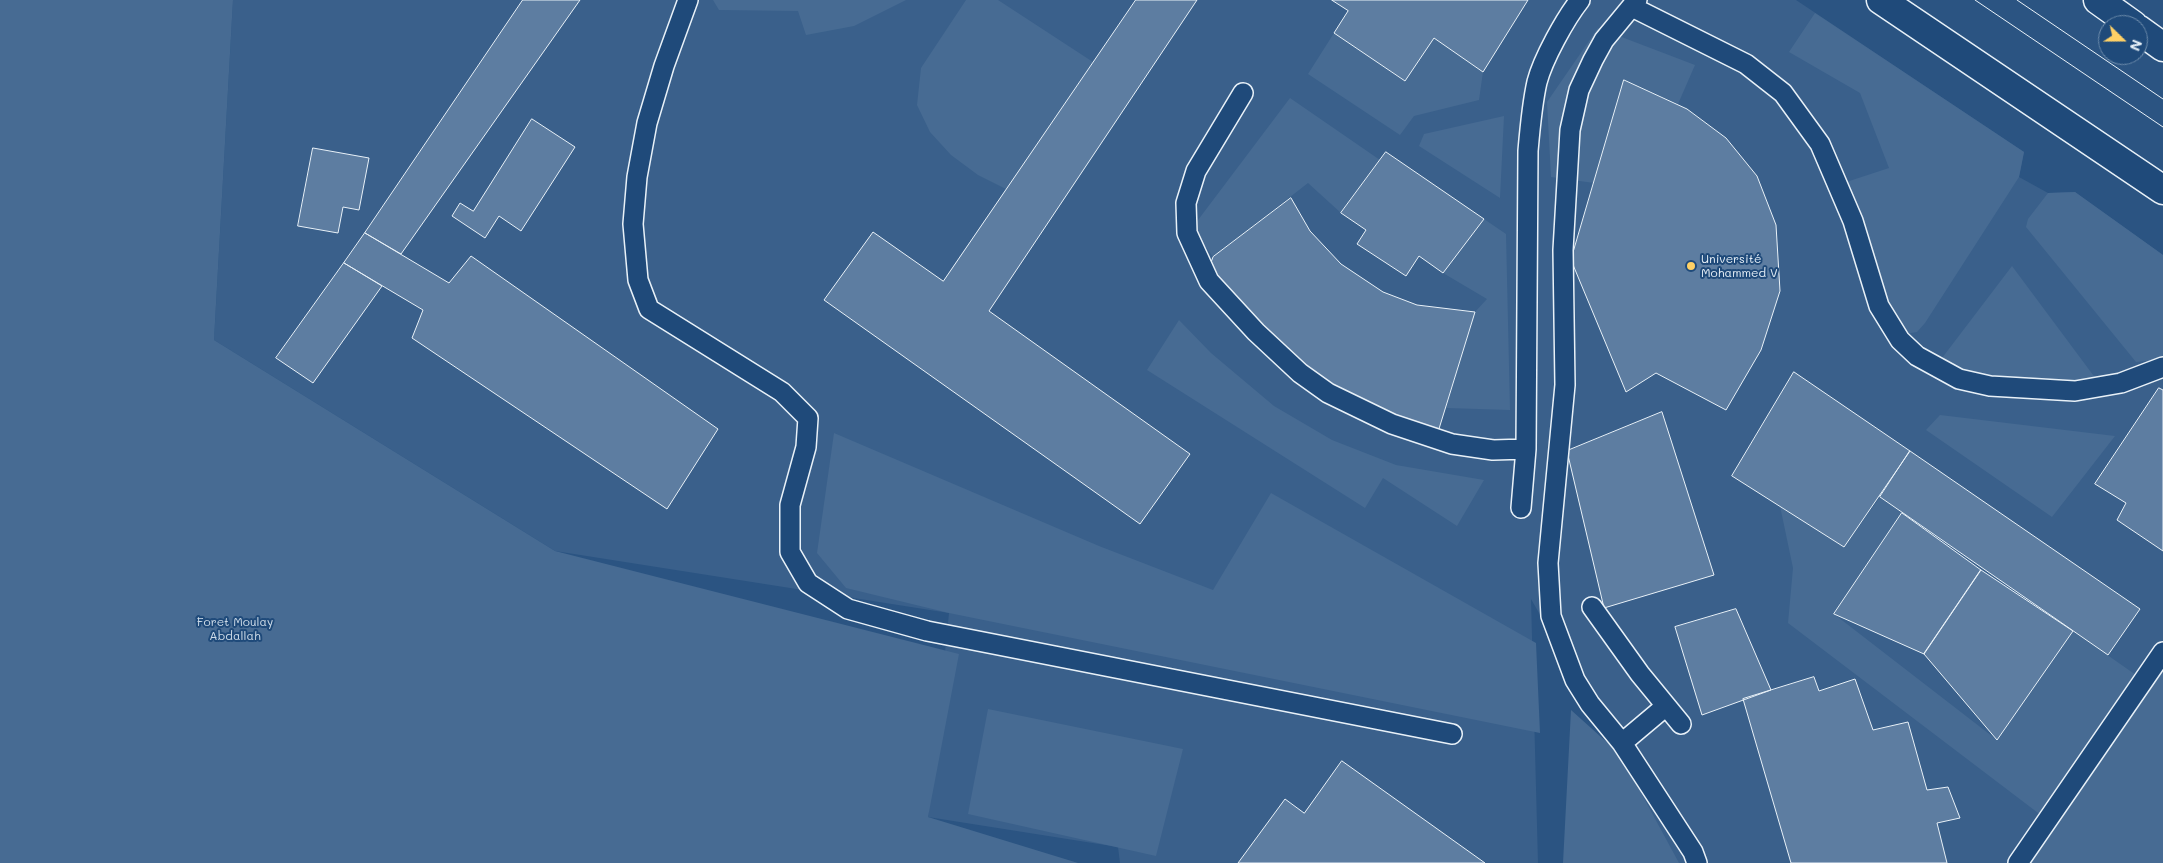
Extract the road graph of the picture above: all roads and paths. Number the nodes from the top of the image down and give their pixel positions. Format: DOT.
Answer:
graph roads {
  1 [pos="688,0"];
  2 [pos="1580,0"];
  3 [pos="1881,0"];
  4 [pos="2098,0"];
  5 [pos="1634,4"];
  6 [pos="2119,15"];
  7 [pos="2148,36"];
  8 [pos="2163,47"];
  9 [pos="1243,93"];
  10 [pos="2163,190"];
  11 [pos="2163,366"];
  12 [pos="1526,449"];
  13 [pos="1521,508"];
  14 [pos="1592,607"];
  15 [pos="2163,652"];
  16 [pos="1666,706"];
  17 [pos="1681,724"];
  18 [pos="1452,734"];
  19 [pos="1622,743"];
  20 [pos="1697,863"];
  21 [pos="2018,863"];
  1 -- 18 [label="lane"];
  2 -- 12 [label="lane"];
  3 -- 10 [label="main road"];
  4 -- 6 [label="main road"];
  5 -- 11 [label="lane"];
  5 -- 19 [label="lane"];
  7 -- 8 [label="main road"];
  9 -- 12 [label="lane"];
  12 -- 13 [label="lane"];
  14 -- 16 [label="lane"];
  15 -- 21 [label="lane"];
  16 -- 17 [label="lane"];
  16 -- 19 [label="lane"];
  19 -- 20 [label="lane"];
}
